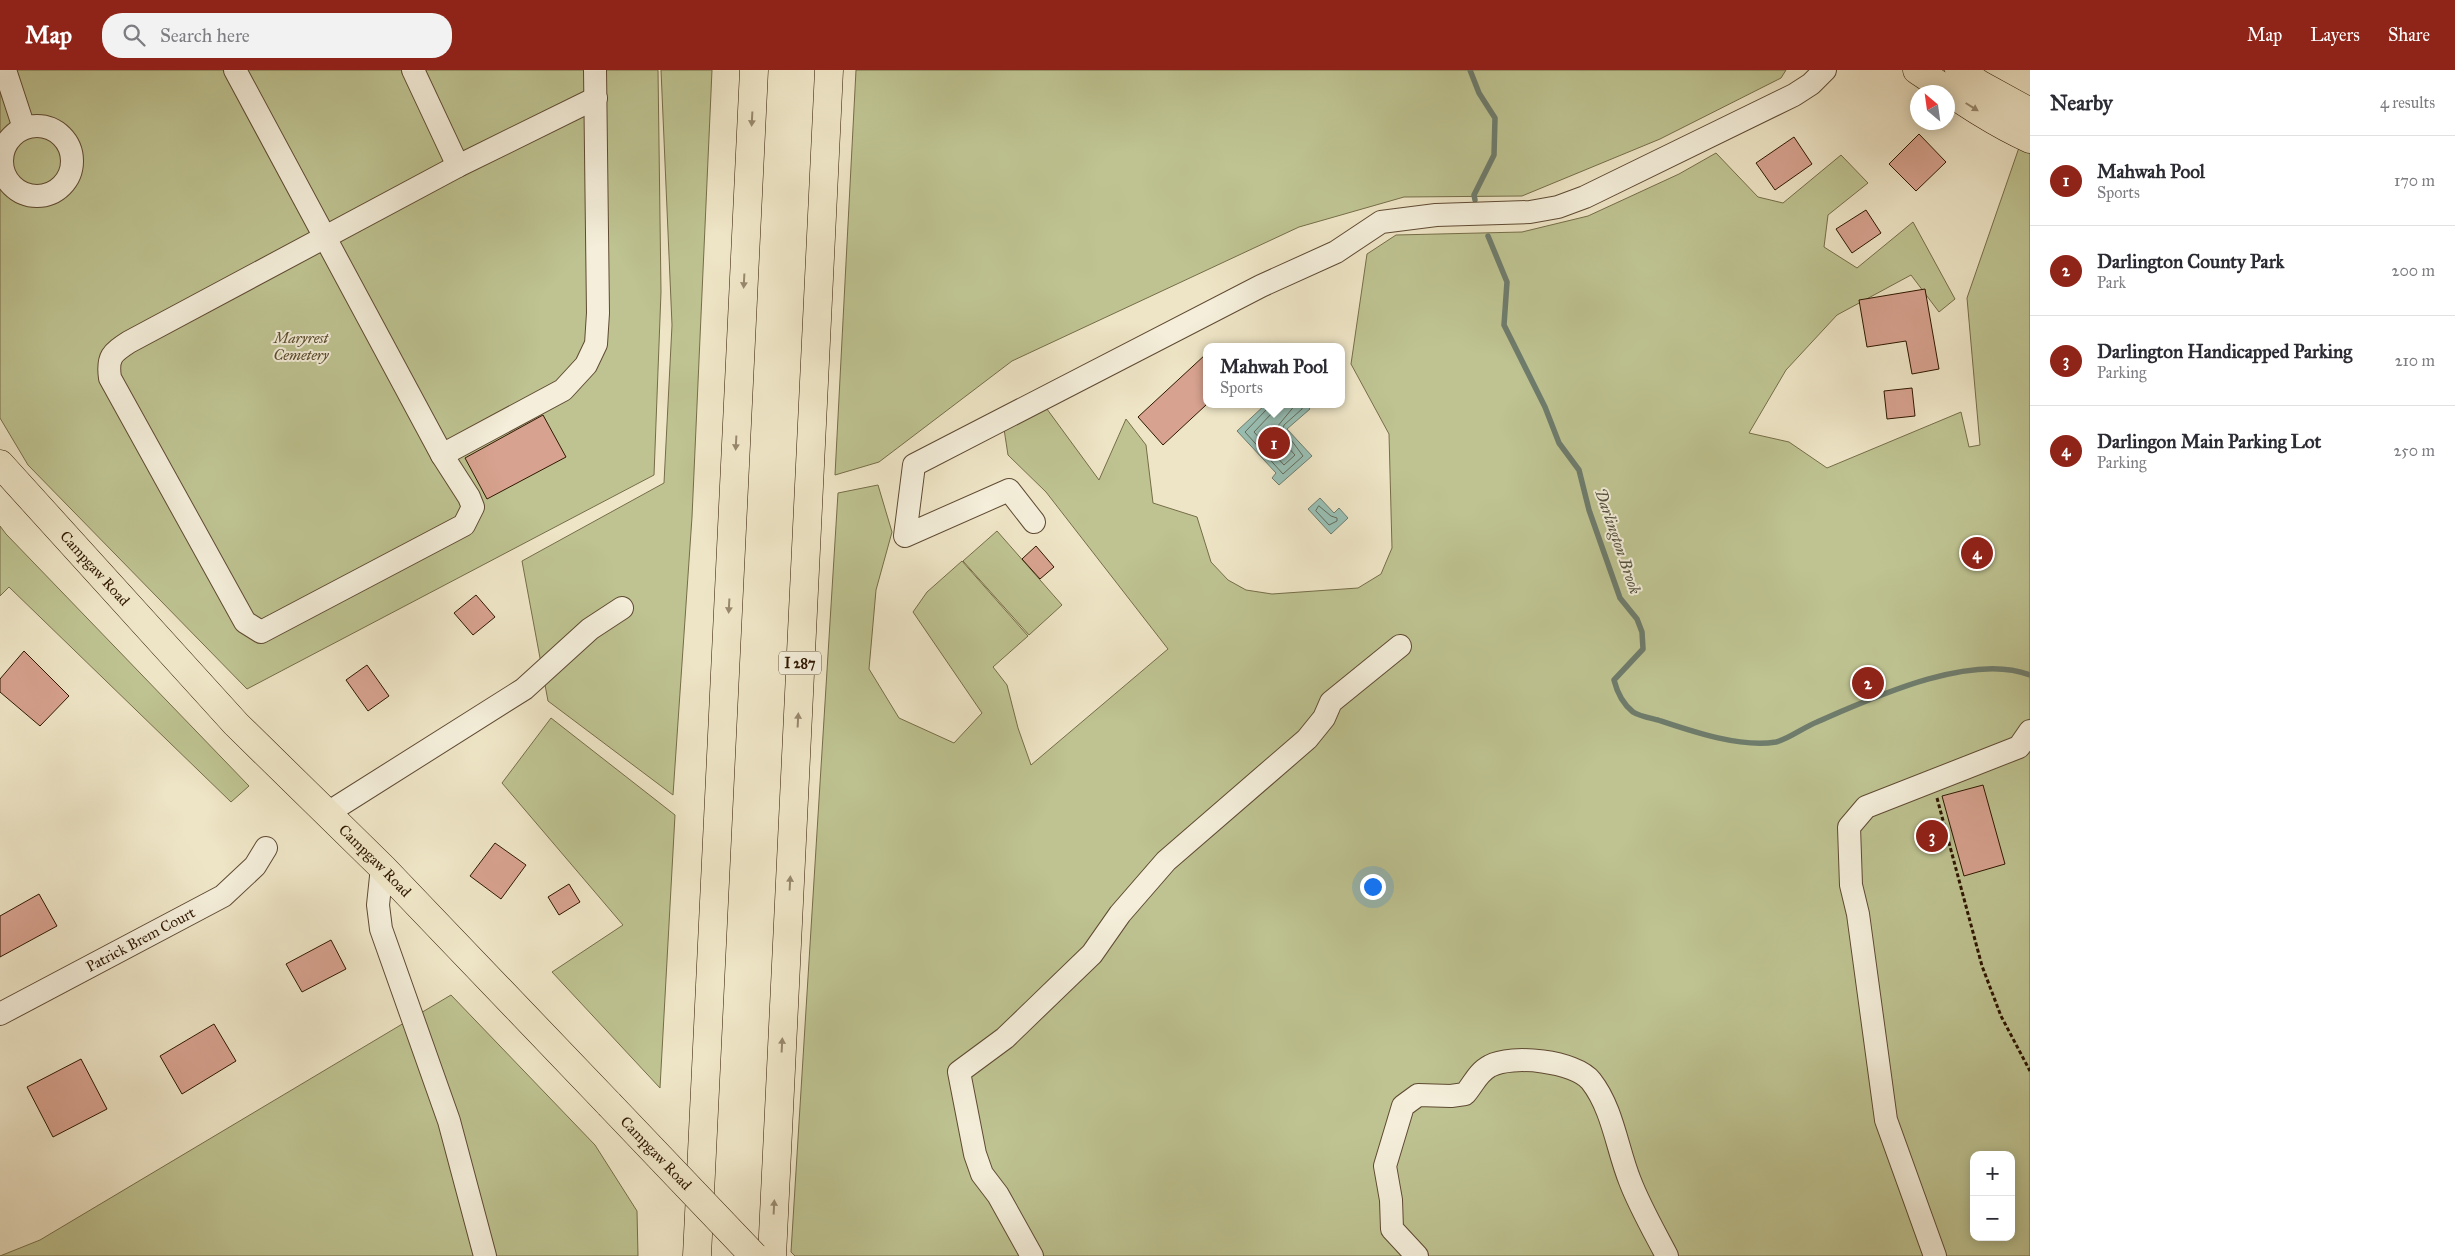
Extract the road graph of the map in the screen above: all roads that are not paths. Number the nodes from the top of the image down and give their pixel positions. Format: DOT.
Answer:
graph roads {
  1 [pos="5,70"];
  2 [pos="235,70"];
  3 [pos="413,70"];
  4 [pos="595,70"];
  5 [pos="754,70"];
  6 [pos="829,70"];
  7 [pos="1825,70"];
  8 [pos="1917,70"];
  9 [pos="1959,70"];
  10 [pos="596,98"];
  11 [pos="2030,112"];
  12 [pos="24,128"];
  13 [pos="2030,139"];
  14 [pos="458,166"];
  15 [pos="325,238"];
  16 [pos="442,455"];
  17 [pos="0,464"];
  18 [pos="1034,522"];
  19 [pos="622,608"];
  20 [pos="1400,646"];
  21 [pos="2030,732"];
  22 [pos="326,814"];
  23 [pos="266,848"];
  24 [pos="382,867"];
  25 [pos="0,1014"];
  26 [pos="485,1256"];
  27 [pos="697,1256"];
  28 [pos="754,1256"];
  29 [pos="772,1256"];
  30 [pos="1032,1256"];
  31 [pos="1417,1256"];
  32 [pos="1667,1256"];
  33 [pos="1935,1256"];
  1 -- 12 [label="street"];
  2 -- 15 [label="street"];
  3 -- 14 [label="street"];
  4 -- 10 [label="street"];
  5 -- 27 [label="main road, one-way"];
  29 -- 6 [label="main road, I 287, one-way"];
  7 -- 18 [label="street"];
  8 -- 13 [label="main road, one-way"];
  9 -- 11 [label="main road"];
  10 -- 14 [label="street"];
  10 -- 16 [label="street"];
  14 -- 15 [label="street"];
  15 -- 16 [label="street"];
  15 -- 16 [label="street"];
  17 -- 22 [label="main road, Campgaw Road"];
  19 -- 22 [label="street"];
  20 -- 30 [label="street"];
  21 -- 33 [label="street"];
  22 -- 24 [label="main road, Campgaw Road"];
  23 -- 25 [label="street, Patrick Brem Court"];
  24 -- 26 [label="street"];
  24 -- 28 [label="main road, Campgaw Road, bridge"];
  31 -- 32 [label="street"];
}
